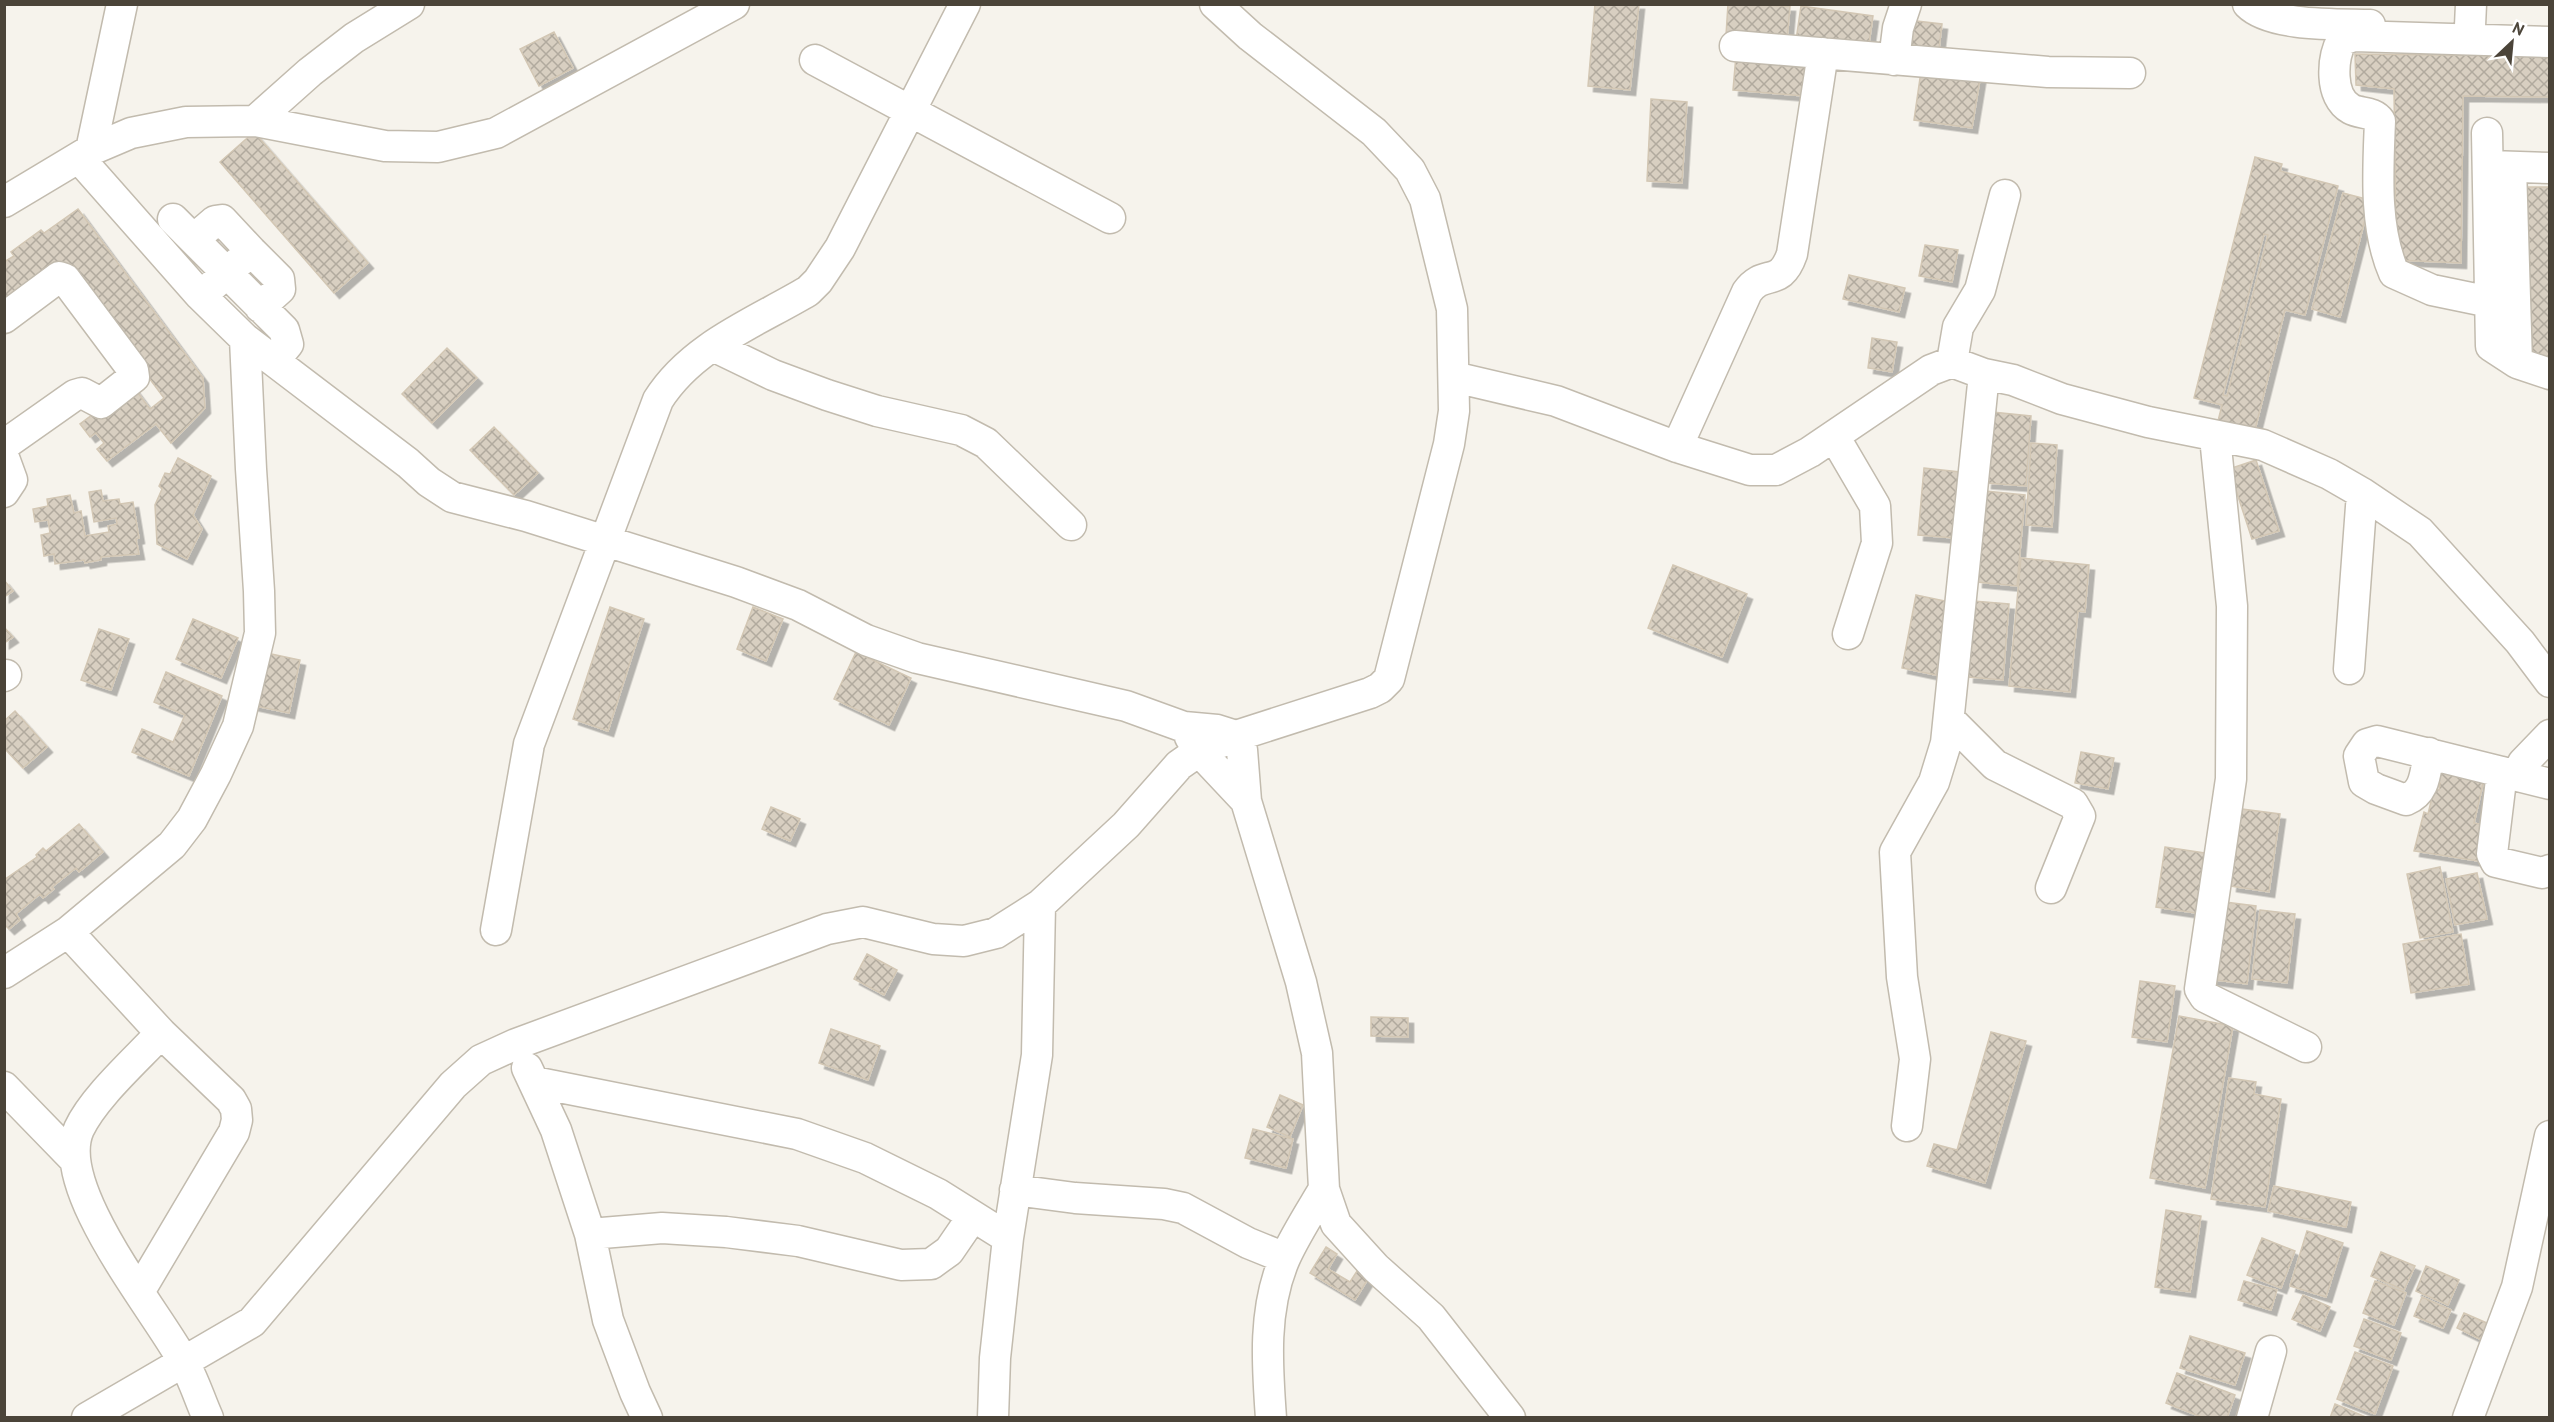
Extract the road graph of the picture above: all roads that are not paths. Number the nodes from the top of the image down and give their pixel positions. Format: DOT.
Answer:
graph roads {
  1 [pos="122,4"];
  2 [pos="409,4"];
  3 [pos="734,4"];
  4 [pos="965,4"];
  5 [pos="1215,4"];
  6 [pos="1906,4"];
  7 [pos="2263,8"];
  8 [pos="2470,15"];
  9 [pos="2550,25"];
  10 [pos="2550,42"];
  11 [pos="1735,46"];
  12 [pos="1823,53"];
  13 [pos="815,60"];
  14 [pos="1894,60"];
  15 [pos="2130,74"];
  16 [pos="910,110"];
  17 [pos="255,121"];
  18 [pos="2487,133"];
  19 [pos="85,154"];
  20 [pos="2499,166"];
  21 [pos="2550,168"];
  22 [pos="2006,195"];
  23 [pos="4,202"];
  24 [pos="1110,218"];
  25 [pos="251,250"];
  26 [pos="226,273"];
  27 [pos="200,295"];
  28 [pos="2490,302"];
  29 [pos="260,307"];
  30 [pos="4,318"];
  31 [pos="245,339"];
  32 [pos="713,346"];
  33 [pos="274,361"];
  34 [pos="1952,362"];
  35 [pos="2517,363"];
  36 [pos="1984,374"];
  37 [pos="2550,374"];
  38 [pos="1454,377"];
  39 [pos="1834,436"];
  40 [pos="2215,437"];
  41 [pos="4,445"];
  42 [pos="1677,447"];
  43 [pos="4,458"];
  44 [pos="4,492"];
  45 [pos="2362,493"];
  46 [pos="1071,525"];
  47 [pos="604,540"];
  48 [pos="1848,634"];
  49 [pos="2349,669"];
  50 [pos="2550,682"];
  51 [pos="1949,719"];
  52 [pos="2550,735"];
  53 [pos="1236,736"];
  54 [pos="1192,739"];
  55 [pos="2429,753"];
  56 [pos="2510,774"];
  57 [pos="2550,784"];
  58 [pos="1246,801"];
  59 [pos="2550,870"];
  60 [pos="2051,888"];
  61 [pos="1040,905"];
  62 [pos="496,930"];
  63 [pos="68,932"];
  64 [pos="4,974"];
  65 [pos="161,1033"];
  66 [pos="516,1044"];
  67 [pos="2306,1047"];
  68 [pos="534,1082"];
  69 [pos="4,1087"];
  70 [pos="1907,1126"];
  71 [pos="2550,1136"];
  72 [pos="74,1159"];
  73 [pos="1324,1189"];
  74 [pos="1015,1190"];
  75 [pos="973,1216"];
  76 [pos="590,1234"];
  77 [pos="1008,1238"];
  78 [pos="1285,1258"];
  79 [pos="139,1292"];
  80 [pos="2271,1352"];
  81 [pos="183,1360"];
  82 [pos="87,1418"];
  83 [pos="208,1418"];
  84 [pos="647,1418"];
  85 [pos="993,1418"];
  86 [pos="1271,1418"];
  87 [pos="1510,1418"];
  88 [pos="2252,1418"];
  89 [pos="2468,1418"];
  1 -- 19 [label="street"];
  2 -- 17 [label="street"];
  3 -- 17 [label="street"];
  4 -- 16 [label="street"];
  5 -- 38 [label="street"];
  6 -- 14 [label="street"];
  7 -- 8 [label="street"];
  8 -- 9 [label="street"];
  10 -- 28 [label="street"];
  11 -- 12 [label="street"];
  12 -- 14 [label="street"];
  12 -- 42 [label="street"];
  13 -- 16 [label="street"];
  14 -- 15 [label="street"];
  16 -- 24 [label="street"];
  16 -- 32 [label="street"];
  17 -- 19 [label="street"];
  18 -- 20 [label="street"];
  19 -- 23 [label="street"];
  19 -- 27 [label="street"];
  20 -- 21 [label="street"];
  20 -- 28 [label="street"];
  20 -- 35 [label="street"];
  22 -- 34 [label="street"];
  25 -- 26 [label="street"];
  25 -- 26 [label="street"];
  25 -- 29 [label="street"];
  26 -- 27 [label="street"];
  26 -- 29 [label="street"];
  27 -- 31 [label="street"];
  28 -- 35 [label="street"];
  29 -- 33 [label="street"];
  30 -- 41 [label="street"];
  31 -- 33 [label="street"];
  31 -- 63 [label="street"];
  32 -- 46 [label="street"];
  32 -- 47 [label="street"];
  33 -- 47 [label="street"];
  34 -- 36 [label="street"];
  34 -- 39 [label="street"];
  35 -- 37 [label="street"];
  36 -- 40 [label="street"];
  36 -- 51 [label="street"];
  38 -- 42 [label="street"];
  38 -- 53 [label="street"];
  39 -- 42 [label="street"];
  39 -- 48 [label="street"];
  40 -- 45 [label="street"];
  40 -- 67 [label="street"];
  43 -- 44 [label="street"];
  45 -- 49 [label="street"];
  45 -- 50 [label="street"];
  47 -- 54 [label="street"];
  47 -- 62 [label="street"];
  51 -- 60 [label="street"];
  51 -- 70 [label="street"];
  52 -- 56 [label="street"];
  53 -- 54 [label="street"];
  53 -- 58 [label="street"];
  54 -- 58 [label="street"];
  54 -- 61 [label="street"];
  55 -- 56 [label="street"];
  56 -- 57 [label="street"];
  56 -- 59 [label="street"];
  58 -- 73 [label="street"];
  61 -- 66 [label="street"];
  61 -- 74 [label="street"];
  63 -- 64 [label="street"];
  63 -- 65 [label="street"];
  65 -- 72 [label="street"];
  65 -- 79 [label="street"];
  66 -- 68 [label="street"];
  66 -- 81 [label="street"];
  68 -- 75 [label="street"];
  68 -- 76 [label="street"];
  69 -- 72 [label="street"];
  71 -- 89 [label="street"];
  72 -- 79 [label="street"];
  73 -- 78 [label="street"];
  73 -- 87 [label="street"];
  74 -- 77 [label="street"];
  74 -- 78 [label="street"];
  75 -- 76 [label="street"];
  75 -- 77 [label="street"];
  76 -- 84 [label="street"];
  77 -- 85 [label="street"];
  78 -- 86 [label="street"];
  79 -- 81 [label="street"];
  80 -- 88 [label="street"];
  81 -- 82 [label="street"];
  81 -- 83 [label="street"];
}
